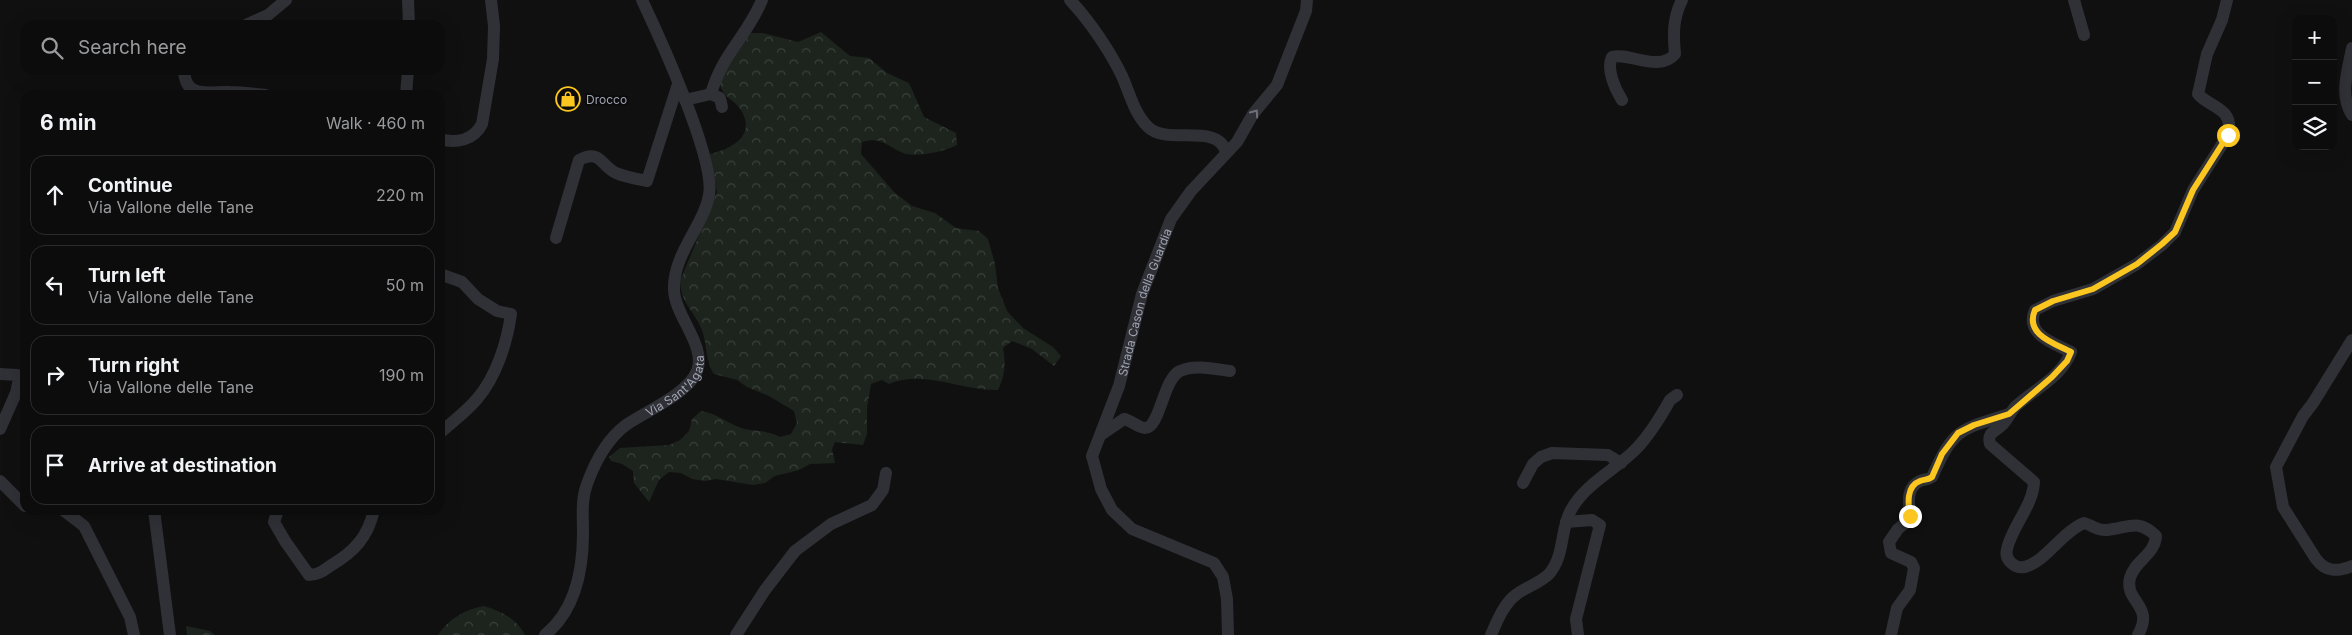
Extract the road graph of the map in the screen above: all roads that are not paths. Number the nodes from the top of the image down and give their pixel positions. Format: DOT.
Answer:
graph roads {
  1 [pos="286,0"];
  2 [pos="408,0"];
  3 [pos="490,0"];
  4 [pos="642,0"];
  5 [pos="762,0"];
  6 [pos="1070,0"];
  7 [pos="1307,0"];
  8 [pos="1682,0"];
  9 [pos="2074,0"];
  10 [pos="2227,0"];
  11 [pos="257,20"];
  12 [pos="409,20"];
  13 [pos="2084,35"];
  14 [pos="2352,48"];
  15 [pos="184,75"];
  16 [pos="408,75"];
  17 [pos="678,84"];
  18 [pos="195,90"];
  19 [pos="406,90"];
  20 [pos="711,94"];
  21 [pos="685,100"];
  22 [pos="1622,100"];
  23 [pos="722,107"];
  24 [pos="2352,115"];
  25 [pos="445,140"];
  26 [pos="1226,152"];
  27 [pos="556,238"];
  28 [pos="445,276"];
  29 [pos="2352,340"];
  30 [pos="1230,371"];
  31 [pos="0,374"];
  32 [pos="1678,395"];
  33 [pos="2009,414"];
  34 [pos="0,428"];
  35 [pos="445,428"];
  36 [pos="1102,434"];
  37 [pos="1621,463"];
  38 [pos="886,472"];
  39 [pos="0,481"];
  40 [pos="1523,483"];
  41 [pos="20,501"];
  42 [pos="70,515"];
  43 [pos="155,515"];
  44 [pos="276,515"];
  45 [pos="373,515"];
  46 [pos="1566,522"];
  47 [pos="2352,566"];
  48 [pos="134,635"];
  49 [pos="170,635"];
  50 [pos="545,635"];
  51 [pos="736,635"];
  52 [pos="1228,635"];
  53 [pos="1491,635"];
  54 [pos="1578,635"];
  55 [pos="1891,635"];
  56 [pos="2138,635"];
  1 -- 11 [label="street"];
  2 -- 12 [label="street"];
  3 -- 25 [label="street"];
  4 -- 17 [label="street, Via Sant'Agata"];
  5 -- 20 [label="street"];
  6 -- 26 [label="street"];
  26 -- 7 [label="street, Strada Cason della Guardia, one-way"];
  8 -- 22 [label="street"];
  9 -- 13 [label="street"];
  10 -- 33 [label="street"];
  14 -- 24 [label="street"];
  15 -- 18 [label="street"];
  16 -- 19 [label="street"];
  17 -- 21 [label="street, Via Sant'Agata"];
  17 -- 27 [label="street"];
  20 -- 21 [label="street"];
  20 -- 23 [label="street"];
  21 -- 50 [label="street, Via Sant'Agata"];
  26 -- 36 [label="street, Strada Cason della Guardia"];
  28 -- 35 [label="street"];
  29 -- 47 [label="street"];
  30 -- 36 [label="street"];
  31 -- 34 [label="street"];
  32 -- 37 [label="street"];
  33 -- 55 [label="street"];
  33 -- 56 [label="street"];
  36 -- 52 [label="street, Strada Cason della Guardia"];
  37 -- 40 [label="street"];
  37 -- 46 [label="street"];
  38 -- 51 [label="street"];
  39 -- 41 [label="street"];
  42 -- 48 [label="street"];
  43 -- 49 [label="street"];
  44 -- 45 [label="street"];
  46 -- 53 [label="street"];
  46 -- 54 [label="street"];
}
